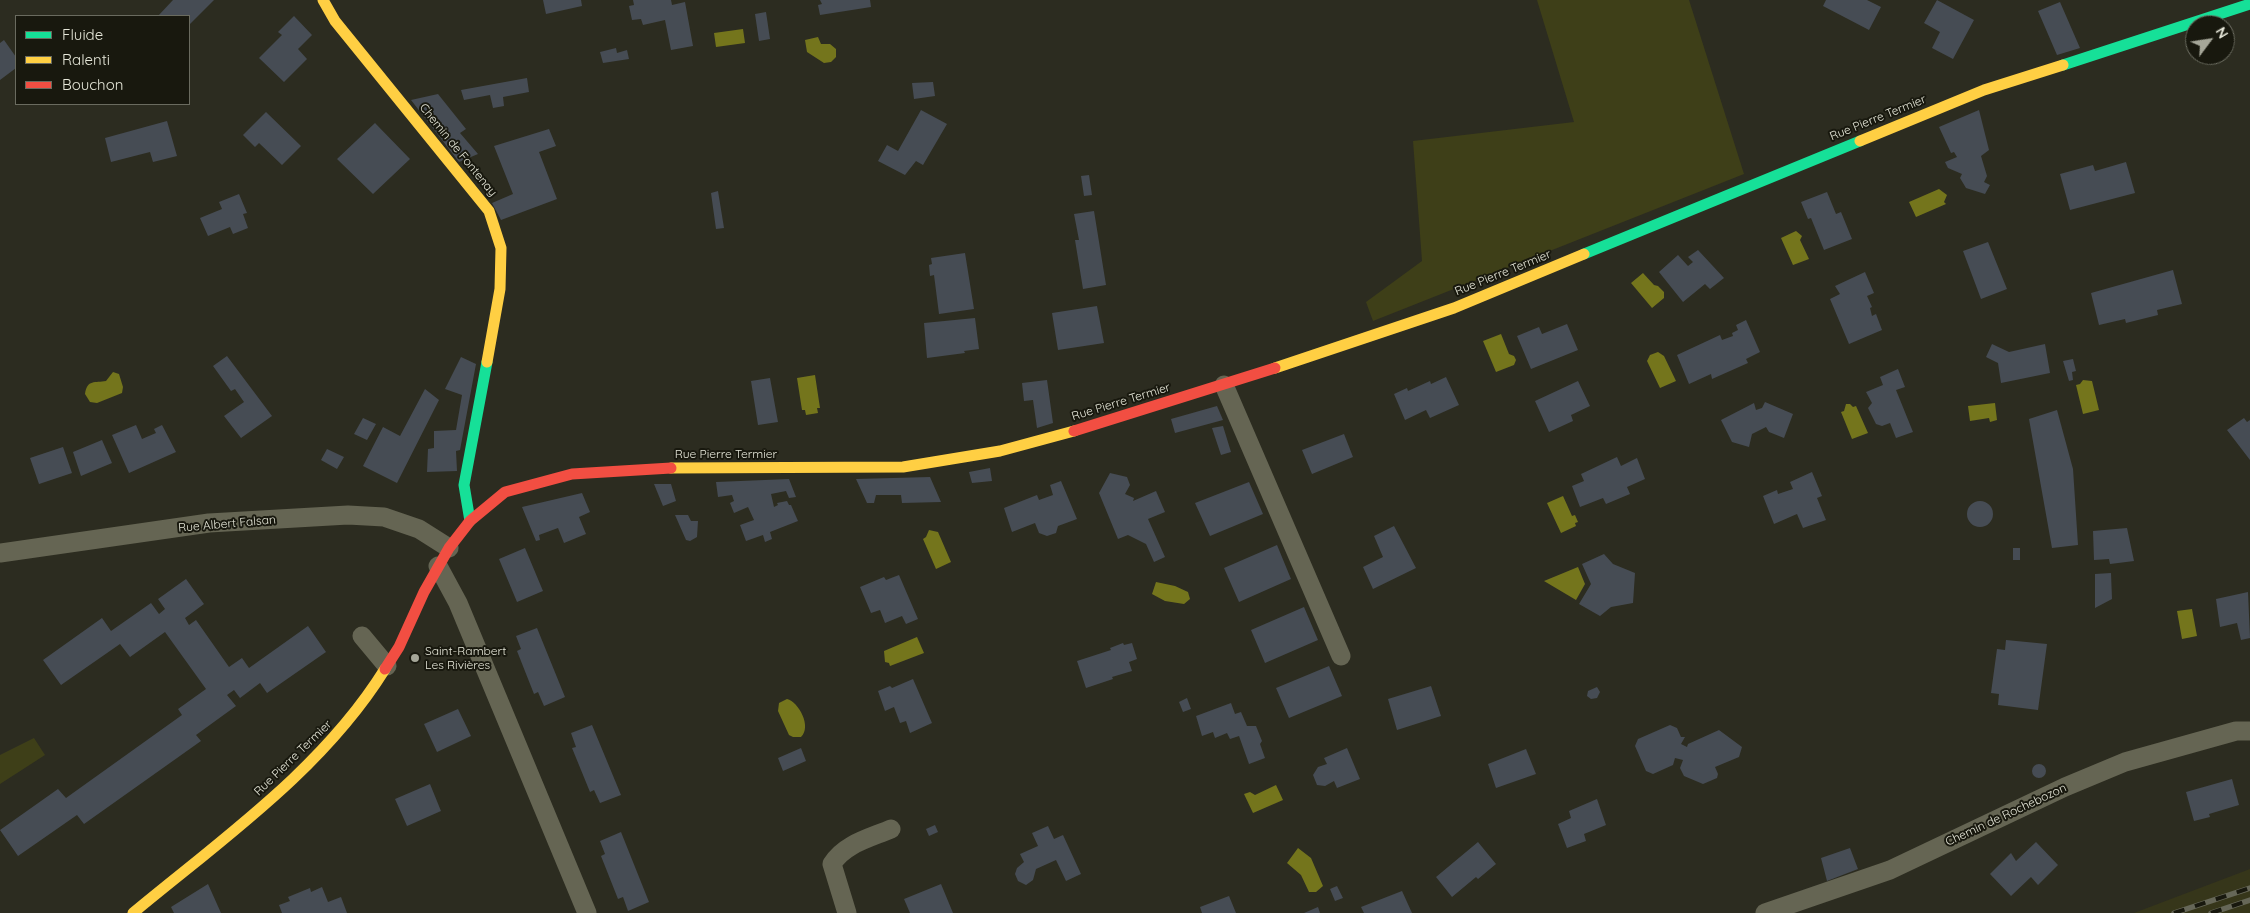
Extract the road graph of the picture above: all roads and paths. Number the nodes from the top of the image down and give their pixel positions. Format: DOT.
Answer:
graph roads {
  1 [pos="323,0"];
  2 [pos="2250,4"];
  3 [pos="1224,385"];
  4 [pos="470,521"];
  5 [pos="449,548"];
  6 [pos="0,553"];
  7 [pos="438,566"];
  8 [pos="362,636"];
  9 [pos="1341,656"];
  10 [pos="387,666"];
  11 [pos="2250,731"];
  12 [pos="891,828"];
  13 [pos="133,913"];
  14 [pos="587,913"];
  15 [pos="847,913"];
  16 [pos="1765,913"];
  1 -- 4 [label="street, Chemin de Fontenay"];
  2 -- 3 [label="street, Rue Pierre Termier"];
  3 -- 4 [label="street, Rue Pierre Termier"];
  3 -- 9 [label="street"];
  4 -- 5 [label="street, Rue Pierre Termier"];
  5 -- 6 [label="street, Rue Albert Falsan"];
  5 -- 7 [label="street, Rue Pierre Termier"];
  7 -- 10 [label="street, Rue Pierre Termier"];
  7 -- 14 [label="street"];
  8 -- 10 [label="street"];
  10 -- 13 [label="street, Rue Pierre Termier"];
  11 -- 16 [label="street, Chemin de Rochebozon"];
  12 -- 15 [label="street"];
}
